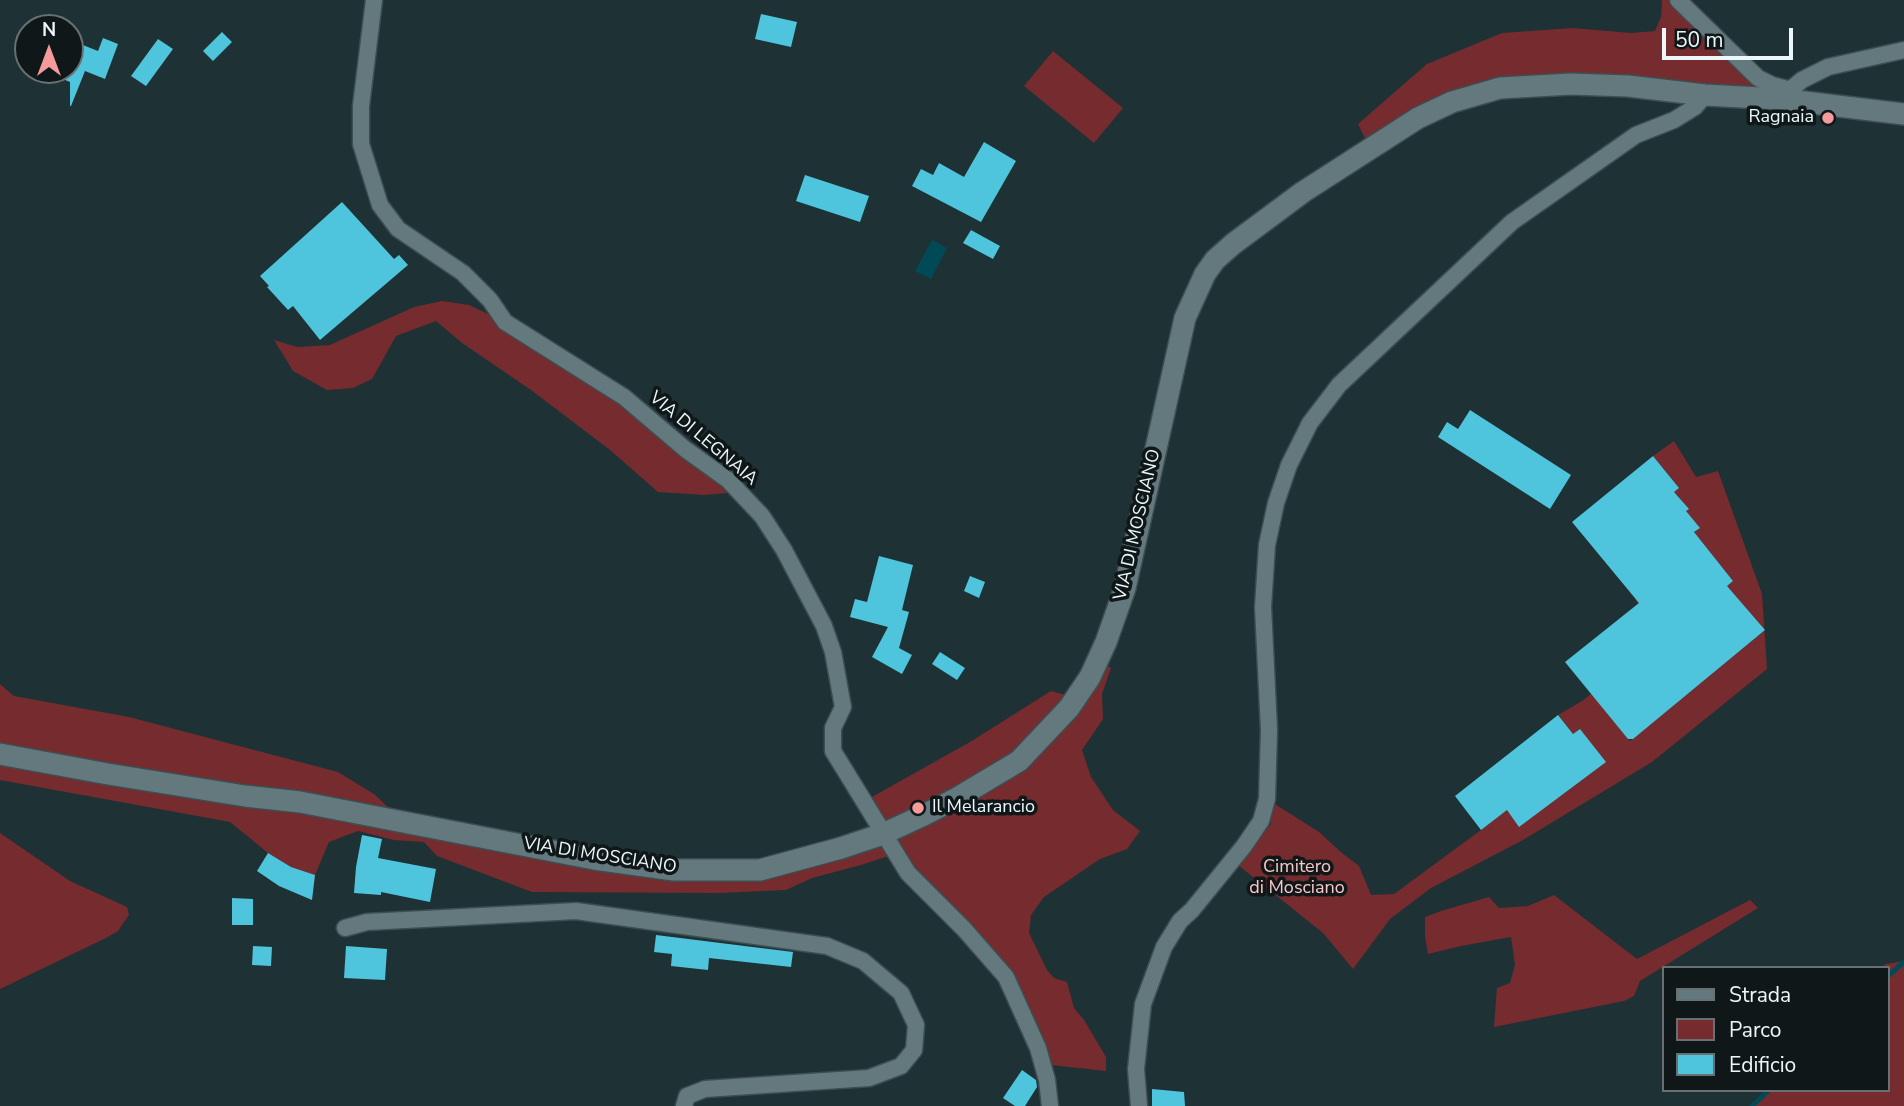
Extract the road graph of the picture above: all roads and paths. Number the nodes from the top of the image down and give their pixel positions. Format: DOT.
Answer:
graph roads {
  1 [pos="374,0"];
  2 [pos="1678,0"];
  3 [pos="1904,50"];
  4 [pos="1785,94"];
  5 [pos="1705,95"];
  6 [pos="1904,114"];
  7 [pos="0,754"];
  8 [pos="883,834"];
  9 [pos="345,928"];
  10 [pos="684,1106"];
  11 [pos="1050,1106"];
  12 [pos="1139,1106"];
  1 -- 8 [label="street, VIA DI LEGNAIA"];
  2 -- 4 [label="street"];
  3 -- 4 [label="street"];
  4 -- 5 [label="main road, VIA DI MOSCIANO"];
  4 -- 6 [label="main road, VIA DI MOSCIANO"];
  5 -- 8 [label="main road, VIA DI MOSCIANO"];
  5 -- 12 [label="street"];
  7 -- 8 [label="main road, VIA DI MOSCIANO"];
  8 -- 11 [label="street, VIA DI LEGNAIA"];
  9 -- 10 [label="street"];
}
